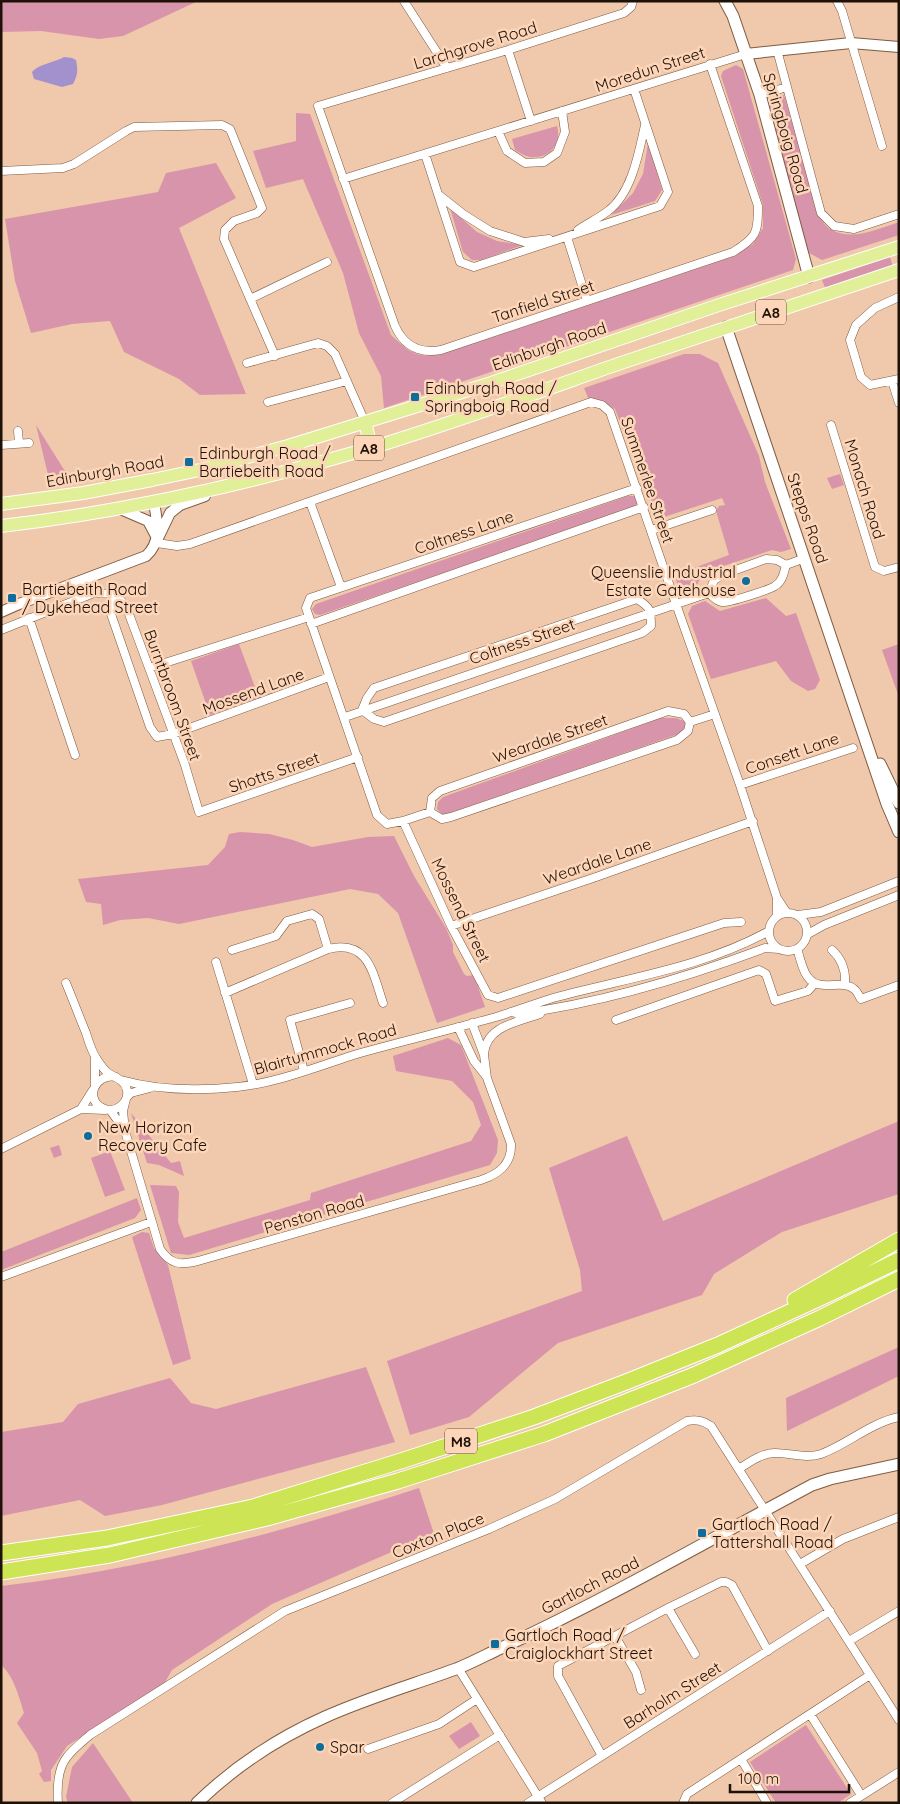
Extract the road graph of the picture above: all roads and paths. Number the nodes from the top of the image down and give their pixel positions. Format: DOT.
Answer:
graph roads {
  1 [pos="404,1"];
  2 [pos="633,1"];
  3 [pos="725,1"];
  4 [pos="837,1"];
  5 [pos="852,44"];
  6 [pos="899,47"];
  7 [pos="508,50"];
  8 [pos="777,50"];
  9 [pos="746,54"];
  10 [pos="710,64"];
  11 [pos="447,68"];
  12 [pos="787,87"];
  13 [pos="634,88"];
  14 [pos="760,95"];
  15 [pos="318,106"];
  16 [pos="562,111"];
  17 [pos="531,121"];
  18 [pos="645,122"];
  19 [pos="498,131"];
  20 [pos="882,146"];
  21 [pos="425,154"];
  22 [pos="1,171"];
  23 [pos="342,179"];
  24 [pos="439,196"];
  25 [pos="899,214"];
  26 [pos="566,237"];
  27 [pos="899,247"];
  28 [pos="327,262"];
  29 [pos="899,270"];
  30 [pos="809,277"];
  31 [pos="816,297"];
  32 [pos="899,297"];
  33 [pos="250,299"];
  34 [pos="587,301"];
  35 [pos="719,305"];
  36 [pos="726,327"];
  37 [pos="274,356"];
  38 [pos="247,363"];
  39 [pos="896,380"];
  40 [pos="347,381"];
  41 [pos="268,402"];
  42 [pos="899,403"];
  43 [pos="365,422"];
  44 [pos="831,425"];
  45 [pos="18,431"];
  46 [pos="19,443"];
  47 [pos="30,443"];
  48 [pos="1,445"];
  49 [pos="371,447"];
  50 [pos="152,480"];
  51 [pos="237,484"];
  52 [pos="637,488"];
  53 [pos="154,502"];
  54 [pos="310,502"];
  55 [pos="1,504"];
  56 [pos="644,507"];
  57 [pos="118,508"];
  58 [pos="712,510"];
  59 [pos="1,526"];
  60 [pos="652,530"];
  61 [pos="157,541"];
  62 [pos="805,558"];
  63 [pos="786,564"];
  64 [pos="899,567"];
  65 [pos="341,588"];
  66 [pos="709,593"];
  67 [pos="115,594"];
  68 [pos="676,604"];
  69 [pos="1,612"];
  70 [pos="651,612"];
  71 [pos="29,618"];
  72 [pos="310,621"];
  73 [pos="1,630"];
  74 [pos="149,668"];
  75 [pos="329,677"];
  76 [pos="362,710"];
  77 [pos="715,714"];
  78 [pos="345,717"];
  79 [pos="859,719"];
  80 [pos="690,722"];
  81 [pos="173,734"];
  82 [pos="157,738"];
  83 [pos="853,748"];
  84 [pos="75,755"];
  85 [pos="358,757"];
  86 [pos="740,785"];
  87 [pos="899,803"];
  88 [pos="199,812"];
  89 [pos="430,812"];
  90 [pos="752,821"];
  91 [pos="403,822"];
  92 [pos="899,832"];
  93 [pos="899,881"];
  94 [pos="899,895"];
  95 [pos="777,898"];
  96 [pos="787,913"];
  97 [pos="798,915"];
  98 [pos="777,916"];
  99 [pos="741,922"];
  100 [pos="451,926"];
  101 [pos="769,931"];
  102 [pos="808,934"];
  103 [pos="328,949"];
  104 [pos="779,949"];
  105 [pos="797,949"];
  106 [pos="232,950"];
  107 [pos="832,950"];
  108 [pos="216,962"];
  109 [pos="66,983"];
  110 [pos="814,984"];
  111 [pos="845,985"];
  112 [pos="899,985"];
  113 [pos="226,993"];
  114 [pos="350,1002"];
  115 [pos="383,1003"];
  116 [pos="556,1009"];
  117 [pos="498,1016"];
  118 [pos="616,1020"];
  119 [pos="472,1023"];
  120 [pos="458,1027"];
  121 [pos="484,1054"];
  122 [pos="95,1056"];
  123 [pos="304,1070"];
  124 [pos="118,1078"];
  125 [pos="487,1078"];
  126 [pos="253,1084"];
  127 [pos="157,1087"];
  128 [pos="94,1088"];
  129 [pos="126,1098"];
  130 [pos="81,1109"];
  131 [pos="108,1110"];
  132 [pos="125,1131"];
  133 [pos="1,1149"];
  134 [pos="151,1222"];
  135 [pos="899,1240"];
  136 [pos="899,1260"];
  137 [pos="1,1277"];
  138 [pos="899,1279"];
  139 [pos="718,1345"];
  140 [pos="899,1417"];
  141 [pos="899,1464"];
  142 [pos="740,1468"];
  143 [pos="766,1510"];
  144 [pos="899,1517"];
  145 [pos="1,1553"];
  146 [pos="800,1564"];
  147 [pos="1,1572"];
  148 [pos="668,1608"];
  149 [pos="899,1611"];
  150 [pos="830,1612"];
  151 [pos="615,1636"];
  152 [pos="849,1642"];
  153 [pos="768,1651"];
  154 [pos="695,1654"];
  155 [pos="458,1668"];
  156 [pos="870,1675"];
  157 [pos="641,1690"];
  158 [pos="477,1699"];
  159 [pos="810,1714"];
  160 [pos="899,1720"];
  161 [pos="500,1735"];
  162 [pos="368,1749"];
  163 [pos="602,1756"];
  164 [pos="741,1759"];
  165 [pos="899,1772"];
  166 [pos="861,1796"];
  167 [pos="540,1800"];
  168 [pos="58,1803"];
  169 [pos="197,1803"];
  170 [pos="392,1803"];
  171 [pos="528,1803"];
  172 [pos="683,1803"];
  173 [pos="768,1803"];
  174 [pos="850,1803"];
  1 -- 11 [label="street"];
  2 -- 7 [label="street, Larchgrove Road"];
  3 -- 9 [label="main road, Springboig Road"];
  4 -- 5 [label="street"];
  5 -- 6 [label="street"];
  5 -- 8 [label="street"];
  5 -- 20 [label="street"];
  7 -- 11 [label="street, Larchgrove Road"];
  7 -- 17 [label="street"];
  8 -- 9 [label="street"];
  8 -- 12 [label="street"];
  9 -- 10 [label="street, Moredun Street"];
  9 -- 14 [label="main road, Springboig Road"];
  10 -- 13 [label="street, Moredun Street"];
  10 -- 34 [label="street, Tanfield Street"];
  11 -- 15 [label="street, Larchgrove Road"];
  12 -- 14 [label="street"];
  12 -- 25 [label="street"];
  13 -- 16 [label="street, Moredun Street"];
  13 -- 18 [label="street"];
  14 -- 30 [label="main road, Springboig Road"];
  15 -- 23 [label="street, Tanfield Street"];
  16 -- 17 [label="street, Moredun Street"];
  16 -- 19 [label="street"];
  17 -- 19 [label="street, Moredun Street"];
  18 -- 26 [label="street"];
  18 -- 26 [label="street"];
  19 -- 21 [label="street, Moredun Street"];
  21 -- 23 [label="street, Moredun Street"];
  21 -- 24 [label="street"];
  22 -- 33 [label="street"];
  23 -- 34 [label="street, Tanfield Street"];
  24 -- 26 [label="street"];
  24 -- 26 [label="street"];
  26 -- 34 [label="street"];
  27 -- 30 [label="main road, Edinburgh Road / A8"];
  28 -- 33 [label="street"];
  29 -- 31 [label="main road, A8"];
  30 -- 31 [label="main road"];
  30 -- 35 [label="main road, Edinburgh Road / A8"];
  31 -- 36 [label="main road, A8"];
  32 -- 39 [label="street"];
  33 -- 37 [label="street"];
  35 -- 36 [label="main road"];
  35 -- 43 [label="main road, Edinburgh Road / A8"];
  36 -- 49 [label="main road, A8"];
  36 -- 62 [label="main road, Stepps Road"];
  37 -- 38 [label="street"];
  37 -- 40 [label="street"];
  39 -- 42 [label="street"];
  40 -- 41 [label="street"];
  40 -- 43 [label="street"];
  43 -- 49 [label="main road"];
  43 -- 50 [label="main road, Edinburgh Road / A8"];
  44 -- 64 [label="street, Monach Road"];
  45 -- 46 [label="street"];
  46 -- 47 [label="street"];
  46 -- 48 [label="street"];
  49 -- 51 [label="main road, A8"];
  50 -- 53 [label="main road"];
  50 -- 55 [label="main road, Edinburgh Road / A8"];
  51 -- 53 [label="main road, A8"];
  51 -- 61 [label="street"];
  52 -- 54 [label="street, Summerlee Street"];
  52 -- 56 [label="street, Summerlee Street"];
  52 -- 65 [label="street, Coltness Lane"];
  53 -- 57 [label="main road, A8"];
  53 -- 61 [label="street"];
  54 -- 61 [label="street, Summerlee Street"];
  54 -- 65 [label="street"];
  56 -- 60 [label="street, Summerlee Street"];
  56 -- 72 [label="street"];
  57 -- 59 [label="main road, A8"];
  57 -- 61 [label="street"];
  58 -- 60 [label="street"];
  60 -- 68 [label="street, Summerlee Street"];
  61 -- 69 [label="street"];
  62 -- 63 [label="street"];
  62 -- 79 [label="main road, Stepps Road"];
  63 -- 66 [label="street"];
  63 -- 66 [label="street"];
  65 -- 72 [label="street, Coltness Lane"];
  66 -- 68 [label="street, Coltness Street"];
  67 -- 71 [label="street"];
  67 -- 74 [label="street, Burntbroom Street"];
  67 -- 82 [label="street, Burntbroom Street"];
  68 -- 70 [label="street, Coltness Street"];
  68 -- 77 [label="street, Summerlee Street"];
  70 -- 76 [label="street, Coltness Street"];
  70 -- 76 [label="street"];
  70 -- 76 [label="street"];
  71 -- 73 [label="street"];
  71 -- 84 [label="street"];
  72 -- 74 [label="street"];
  72 -- 75 [label="street"];
  74 -- 81 [label="street, Burntbroom Street"];
  75 -- 78 [label="street"];
  75 -- 81 [label="street, Mossend Lane"];
  76 -- 78 [label="street, Coltness Street"];
  77 -- 80 [label="street"];
  77 -- 86 [label="street, Summerlee Street"];
  78 -- 85 [label="street"];
  79 -- 87 [label="main road, Stepps Road"];
  79 -- 92 [label="main road, Stepps Road"];
  80 -- 89 [label="street"];
  80 -- 89 [label="street, Weardale Street"];
  81 -- 82 [label="street, Mossend Lane"];
  81 -- 88 [label="street, Burntbroom Street"];
  83 -- 86 [label="street, Consett Lane"];
  85 -- 88 [label="street, Shotts Street"];
  85 -- 91 [label="street"];
  86 -- 90 [label="street, Summerlee Street"];
  89 -- 91 [label="street"];
  90 -- 95 [label="street, Summerlee Street"];
  90 -- 100 [label="street, Weardale Lane"];
  91 -- 100 [label="street, Mossend Street"];
  93 -- 97 [label="street"];
  94 -- 102 [label="street"];
  95 -- 96 [label="street"];
  95 -- 98 [label="street"];
  96 -- 97 [label="street"];
  96 -- 98 [label="street"];
  97 -- 102 [label="street"];
  98 -- 101 [label="street"];
  99 -- 100 [label="street, Mossend Street"];
  101 -- 104 [label="street"];
  101 -- 117 [label="street, Blairtummock Road"];
  102 -- 105 [label="street"];
  103 -- 106 [label="street"];
  103 -- 113 [label="street"];
  103 -- 115 [label="street"];
  104 -- 105 [label="street"];
  104 -- 116 [label="street, Blairtummock Road"];
  105 -- 110 [label="street"];
  107 -- 111 [label="street"];
  108 -- 113 [label="street"];
  109 -- 122 [label="street"];
  110 -- 111 [label="street"];
  110 -- 118 [label="street"];
  111 -- 112 [label="street"];
  113 -- 126 [label="street"];
  114 -- 123 [label="street"];
  116 -- 117 [label="street, Blairtummock Road"];
  116 -- 121 [label="street"];
  117 -- 119 [label="street, Blairtummock Road"];
  119 -- 120 [label="street, Blairtummock Road"];
  119 -- 121 [label="street, Penston Road"];
  120 -- 123 [label="street, Blairtummock Road"];
  120 -- 125 [label="street, Penston Road"];
  121 -- 125 [label="street, Penston Road"];
  122 -- 124 [label="street"];
  122 -- 128 [label="street"];
  123 -- 126 [label="street, Blairtummock Road"];
  124 -- 127 [label="street, Blairtummock Road"];
  124 -- 128 [label="street"];
  124 -- 129 [label="street"];
  125 -- 134 [label="street, Penston Road"];
  126 -- 127 [label="street, Blairtummock Road"];
  127 -- 129 [label="street, Blairtummock Road"];
  128 -- 130 [label="street"];
  128 -- 131 [label="street"];
  129 -- 131 [label="street"];
  129 -- 132 [label="street"];
  130 -- 131 [label="street"];
  130 -- 133 [label="street"];
  131 -- 132 [label="street"];
  132 -- 134 [label="street, Penston Road"];
  134 -- 137 [label="street"];
  135 -- 139 [label="highway"];
  136 -- 139 [label="highway, M8"];
  138 -- 147 [label="highway, M8"];
  139 -- 145 [label="highway, M8"];
  140 -- 142 [label="street"];
  141 -- 143 [label="main road, Gartloch Road"];
  142 -- 143 [label="street, Coxton Place"];
  142 -- 168 [label="street, Coxton Place"];
  143 -- 146 [label="street, Coxton Place"];
  143 -- 155 [label="main road, Gartloch Road"];
  144 -- 146 [label="street"];
  146 -- 150 [label="street, Coxton Place"];
  148 -- 151 [label="street"];
  148 -- 153 [label="street"];
  148 -- 154 [label="street"];
  149 -- 152 [label="street"];
  150 -- 152 [label="street, Coxton Place"];
  150 -- 153 [label="street, Barholm Street"];
  151 -- 157 [label="street"];
  151 -- 163 [label="street"];
  152 -- 156 [label="street, Coxton Place"];
  153 -- 163 [label="street, Barholm Street"];
  155 -- 158 [label="street"];
  155 -- 169 [label="main road, Gartloch Road"];
  156 -- 159 [label="street"];
  156 -- 160 [label="street, Coxton Place"];
  158 -- 161 [label="street"];
  158 -- 162 [label="street"];
  159 -- 164 [label="street"];
  159 -- 166 [label="street"];
  161 -- 167 [label="street"];
  161 -- 170 [label="street"];
  163 -- 167 [label="street, Barholm Street"];
  164 -- 172 [label="street"];
  164 -- 173 [label="street"];
  165 -- 166 [label="street"];
  166 -- 174 [label="street"];
  167 -- 171 [label="street, Barholm Street"];
}
